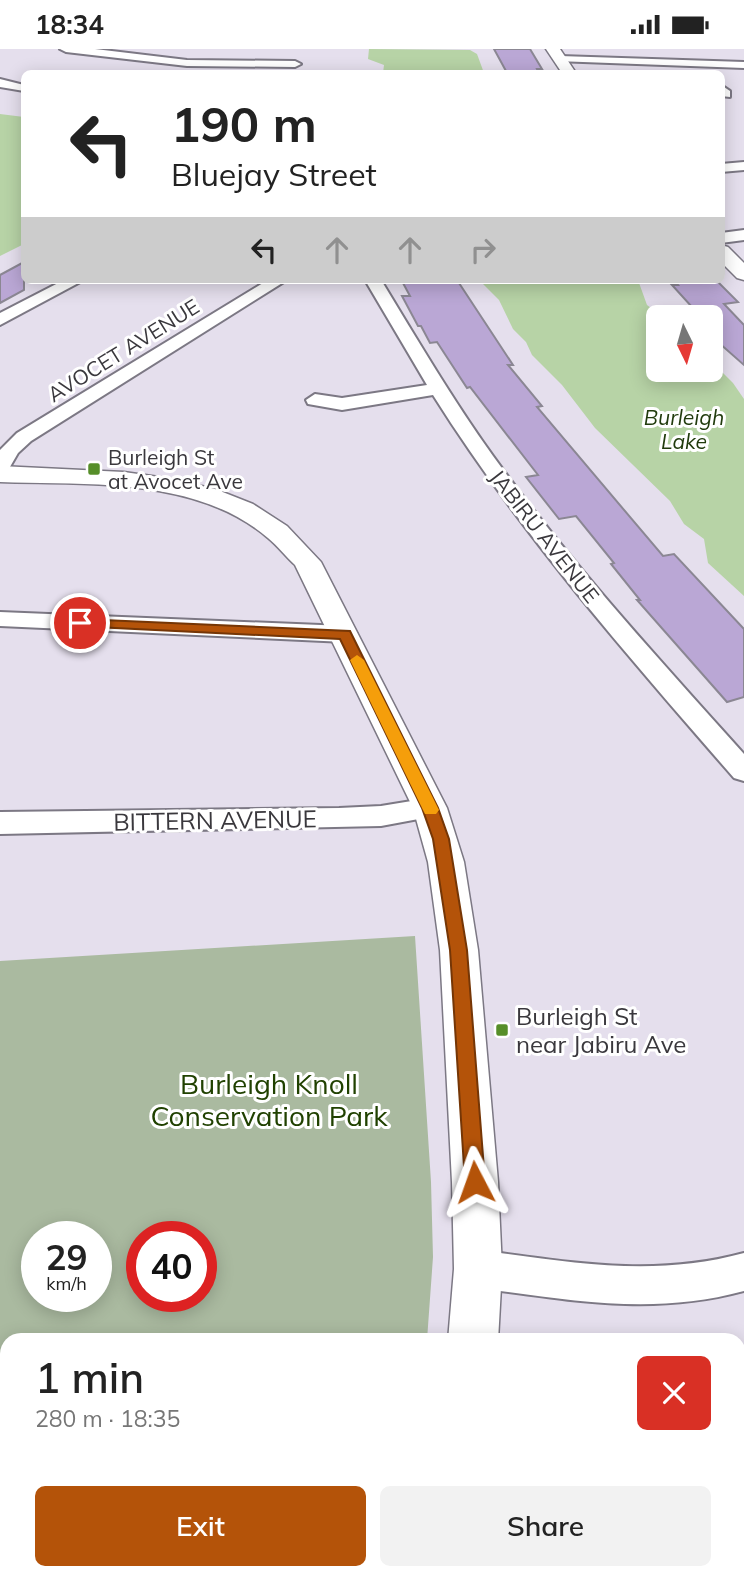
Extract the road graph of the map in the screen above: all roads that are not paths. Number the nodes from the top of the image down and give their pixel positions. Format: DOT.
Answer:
graph roads {
  1 [pos="66,49"];
  2 [pos="294,49"];
  3 [pos="557,54"];
  4 [pos="698,63"];
  5 [pos="744,65"];
  6 [pos="295,69"];
  7 [pos="567,70"];
  8 [pos="704,70"];
  9 [pos="0,83"];
  10 [pos="21,87"];
  11 [pos="744,166"];
  12 [pos="725,168"];
  13 [pos="744,235"];
  14 [pos="725,237"];
  15 [pos="725,255"];
  16 [pos="744,274"];
  17 [pos="68,284"];
  18 [pos="273,284"];
  19 [pos="375,284"];
  20 [pos="0,320"];
  21 [pos="437,389"];
  22 [pos="314,400"];
  23 [pos="0,468"];
  24 [pos="0,474"];
  25 [pos="0,619"];
  26 [pos="345,634"];
  27 [pos="744,771"];
  28 [pos="430,808"];
  29 [pos="0,824"];
  30 [pos="478,1269"];
  31 [pos="744,1272"];
  32 [pos="474,1333"];
  1 -- 6 [label="street"];
  2 -- 6 [label="street"];
  3 -- 4 [label="street"];
  3 -- 7 [label="street"];
  4 -- 5 [label="street"];
  4 -- 8 [label="street"];
  9 -- 10 [label="street"];
  11 -- 12 [label="street"];
  13 -- 14 [label="street"];
  15 -- 16 [label="street"];
  17 -- 20 [label="street"];
  18 -- 23 [label="street, AVOCET AVENUE"];
  19 -- 21 [label="street, JABIRU AVENUE"];
  21 -- 22 [label="street"];
  21 -- 27 [label="street, JABIRU AVENUE"];
  24 -- 26 [label="street"];
  25 -- 26 [label="street"];
  26 -- 28 [label="street"];
  28 -- 29 [label="street, BITTERN AVENUE"];
  28 -- 30 [label="street"];
  30 -- 31 [label="street"];
  30 -- 32 [label="street"];
}
